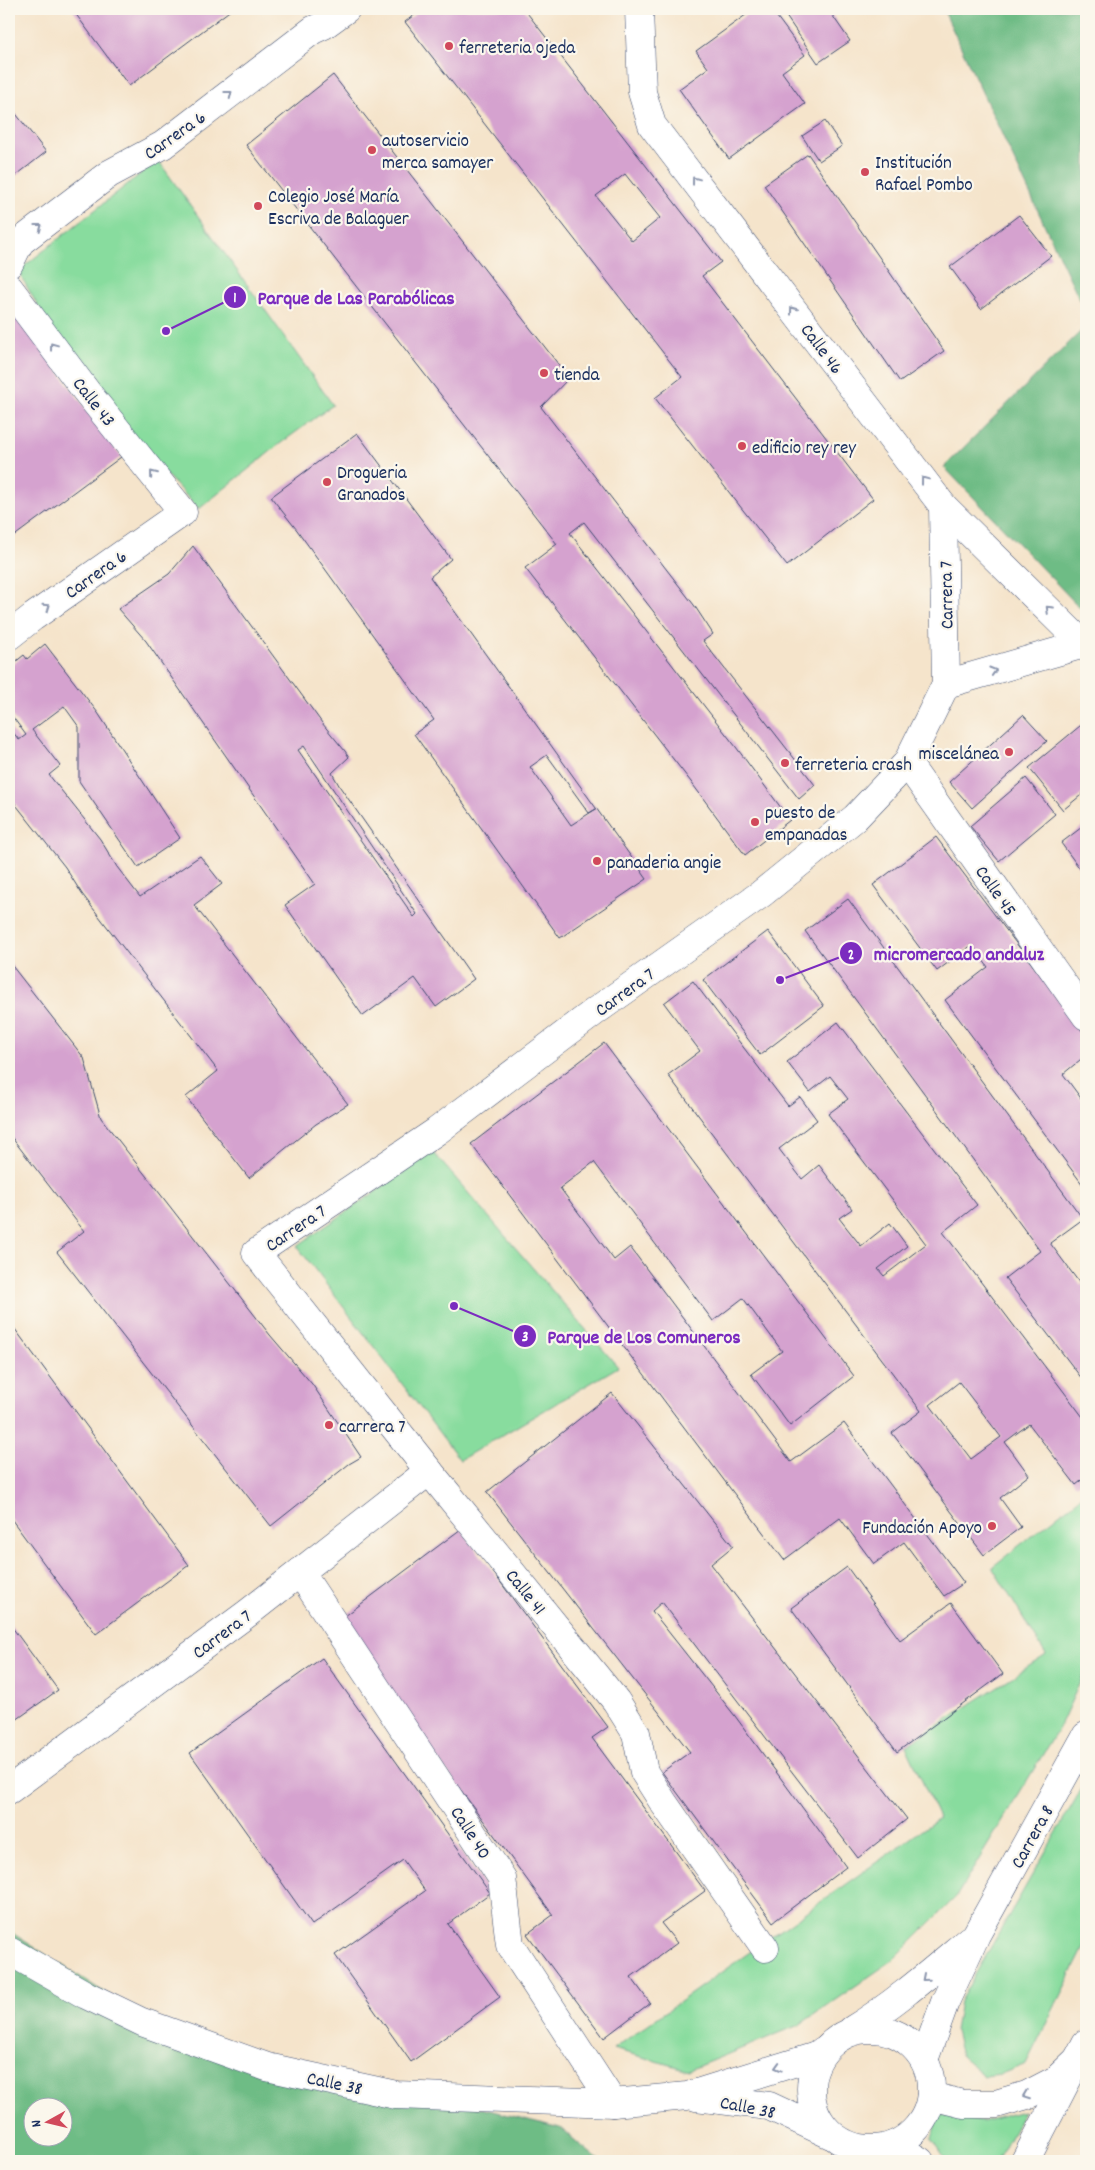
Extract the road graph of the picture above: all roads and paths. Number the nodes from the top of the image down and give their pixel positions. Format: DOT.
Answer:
graph roads {
  1 [pos="346,9"];
  2 [pos="639,9"];
  3 [pos="9,264"];
  4 [pos="9,288"];
  5 [pos="943,506"];
  6 [pos="183,512"];
  7 [pos="9,636"];
  8 [pos="1085,645"];
  9 [pos="946,684"];
  10 [pos="907,764"];
  11 [pos="1086,1016"];
  12 [pos="256,1253"];
  13 [pos="429,1470"];
  14 [pos="300,1572"];
  15 [pos="1086,1736"];
  16 [pos="9,1790"];
  17 [pos="976,1935"];
  18 [pos="764,1948"];
  19 [pos="9,1951"];
  20 [pos="834,2042"];
  21 [pos="1083,2050"];
  22 [pos="924,2060"];
  23 [pos="687,2096"];
  24 [pos="931,2096"];
  25 [pos="613,2103"];
  26 [pos="833,2136"];
  27 [pos="893,2145"];
  28 [pos="920,2161"];
  29 [pos="1025,2161"];
  3 -- 1 [label="main road, Carrera 6, one-way"];
  5 -- 2 [label="main road, Calle 46, one-way"];
  6 -- 4 [label="main road, Calle 43, one-way"];
  8 -- 5 [label="main road, Calle 46, one-way"];
  5 -- 9 [label="main road, Carrera 7"];
  7 -- 6 [label="main road, Carrera 6, one-way"];
  9 -- 8 [label="main road, one-way"];
  9 -- 10 [label="main road, Carrera 7"];
  10 -- 11 [label="main road, Calle 45"];
  10 -- 12 [label="main road, Carrera 7"];
  12 -- 13 [label="main road, Calle 41"];
  13 -- 14 [label="main road, Carrera 7"];
  13 -- 18 [label="main road, Calle 41"];
  14 -- 16 [label="main road, Carrera 7"];
  14 -- 25 [label="main road, Calle 40"];
  15 -- 17 [label="main road, Carrera 8"];
  17 -- 20 [label="main road, Carrera 8, one-way"];
  17 -- 22 [label="main road, Carrera 8"];
  19 -- 25 [label="main road, Calle 38"];
  20 -- 22 [label="main road"];
  20 -- 23 [label="main road, Calle 38, one-way"];
  20 -- 26 [label="main road"];
  21 -- 24 [label="main road, one-way"];
  21 -- 29 [label="main road"];
  22 -- 24 [label="main road"];
  23 -- 25 [label="main road, Calle 38"];
  23 -- 26 [label="main road, Calle 38"];
  24 -- 27 [label="main road"];
  26 -- 27 [label="main road"];
  27 -- 28 [label="main road"];
}
